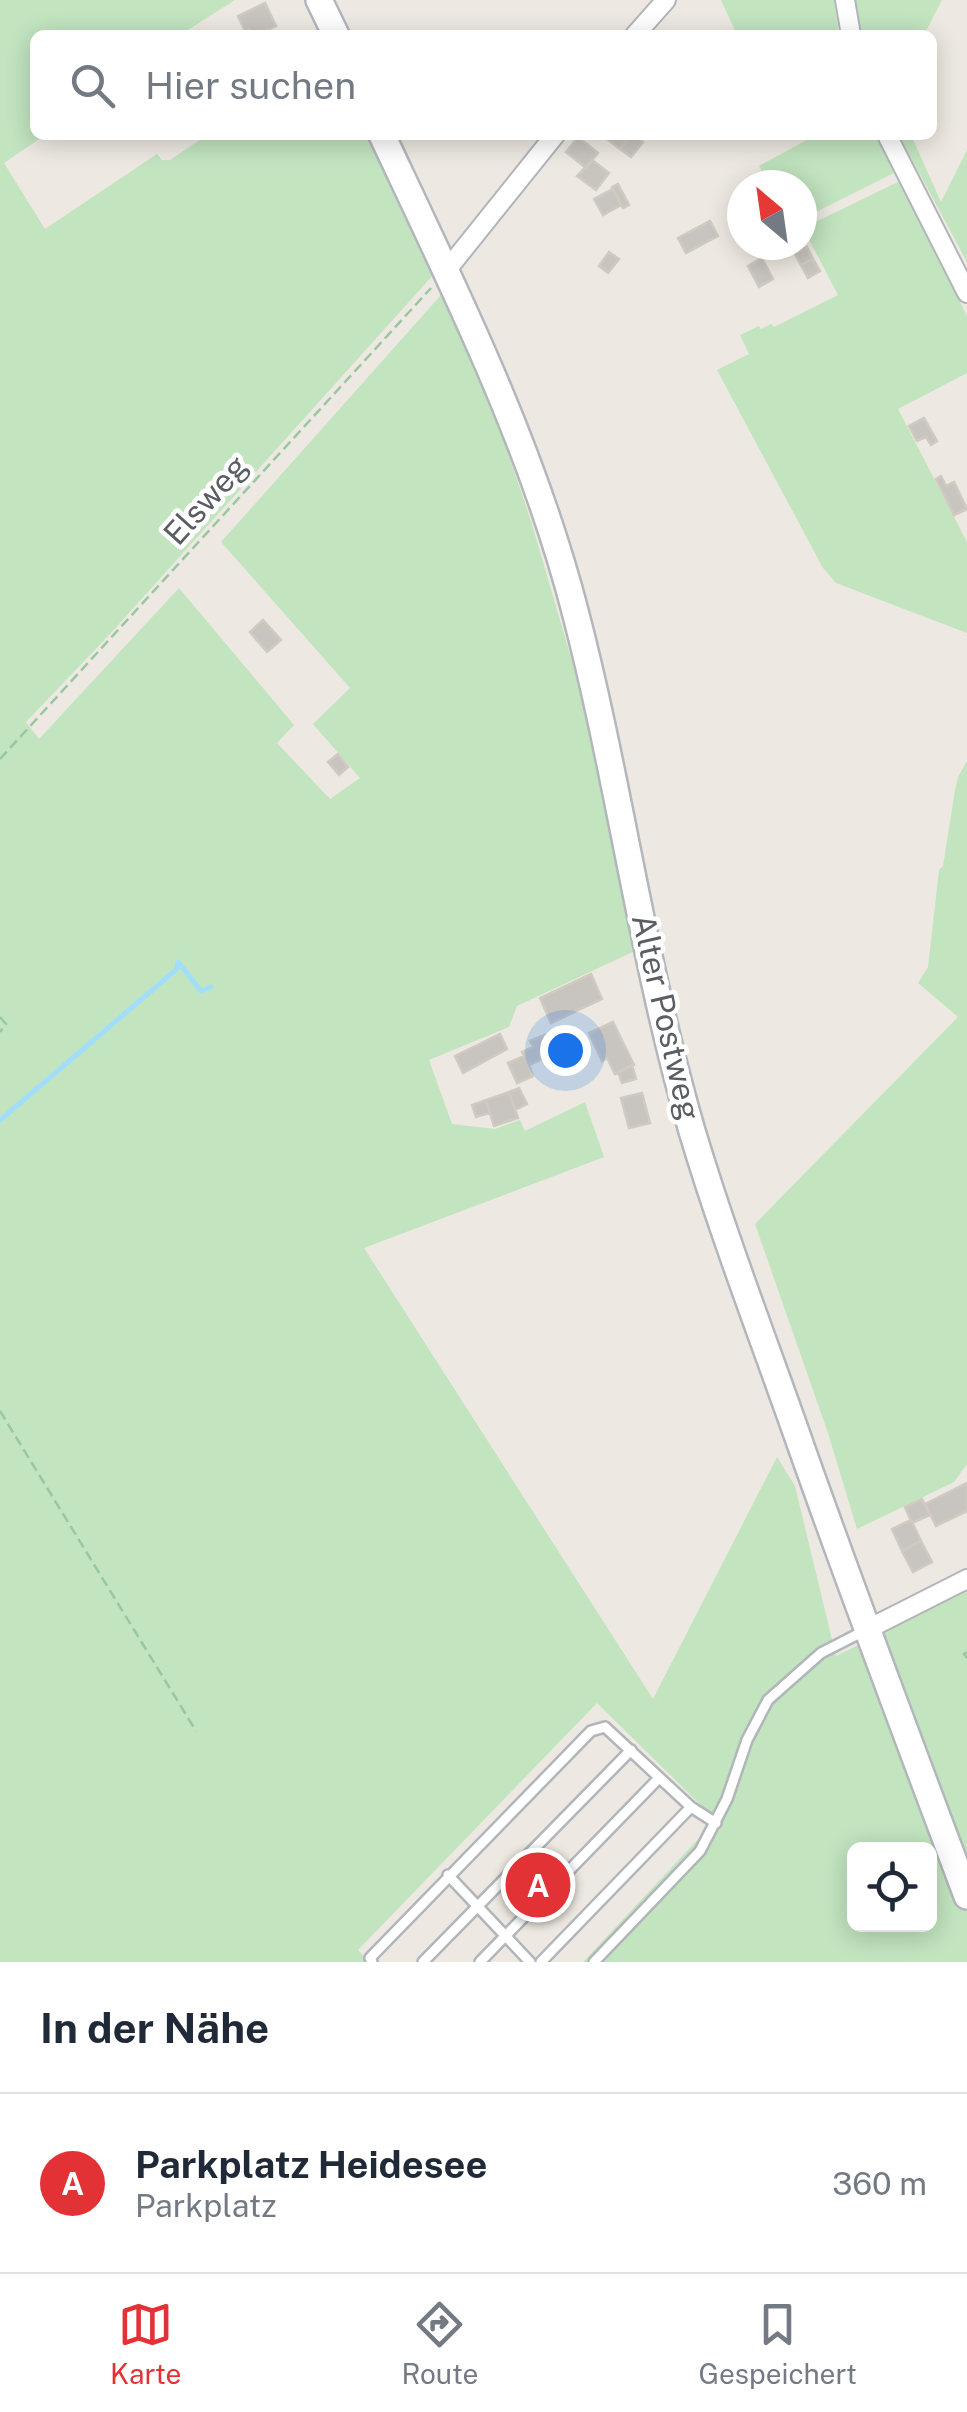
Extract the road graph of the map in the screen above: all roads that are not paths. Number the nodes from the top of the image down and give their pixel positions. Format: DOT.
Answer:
graph roads {
  1 [pos="319,0"];
  2 [pos="666,0"];
  3 [pos="844,0"];
  4 [pos="334,30"];
  5 [pos="639,30"];
  6 [pos="849,30"];
  7 [pos="384,140"];
  8 [pos="551,140"];
  9 [pos="890,140"];
  10 [pos="446,271"];
  11 [pos="967,293"];
  12 [pos="967,1580"];
  13 [pos="866,1630"];
  14 [pos="631,1750"];
  15 [pos="659,1778"];
  16 [pos="691,1807"];
  17 [pos="716,1823"];
  18 [pos="448,1876"];
  19 [pos="967,1896"];
  20 [pos="477,1908"];
  21 [pos="504,1937"];
  22 [pos="372,1962"];
  23 [pos="423,1962"];
  24 [pos="480,1962"];
  25 [pos="530,1962"];
  26 [pos="541,1962"];
  27 [pos="594,1962"];
  1 -- 4 [label="main road"];
  2 -- 5 [label="street"];
  3 -- 6 [label="street"];
  7 -- 10 [label="main road, Alter Postweg"];
  8 -- 10 [label="street"];
  9 -- 11 [label="street"];
  10 -- 13 [label="main road, Alter Postweg"];
  12 -- 13 [label="street"];
  13 -- 17 [label="lane"];
  13 -- 19 [label="main road, Alter Postweg"];
  14 -- 15 [label="lane"];
  14 -- 18 [label="lane"];
  14 -- 20 [label="lane"];
  15 -- 16 [label="lane"];
  15 -- 21 [label="lane"];
  16 -- 17 [label="lane"];
  16 -- 26 [label="lane"];
  17 -- 27 [label="lane"];
  18 -- 20 [label="lane"];
  18 -- 22 [label="lane"];
  20 -- 21 [label="lane"];
  20 -- 23 [label="lane"];
  21 -- 24 [label="lane"];
  21 -- 25 [label="lane"];
}
